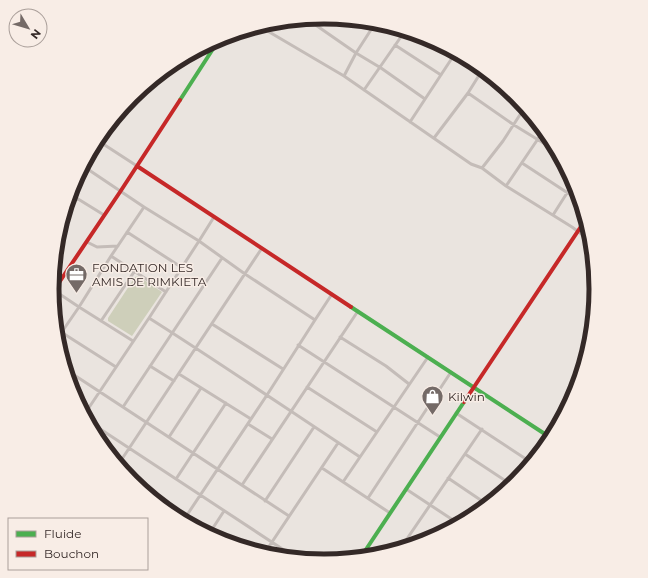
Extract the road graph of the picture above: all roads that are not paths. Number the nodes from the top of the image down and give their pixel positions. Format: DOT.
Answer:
graph roads {
  1 [pos="315,25"];
  2 [pos="371,29"];
  3 [pos="266,30"];
  4 [pos="402,36"];
  5 [pos="396,45"];
  6 [pos="213,48"];
  7 [pos="356,53"];
  8 [pos="452,58"];
  9 [pos="380,68"];
  10 [pos="441,75"];
  11 [pos="479,75"];
  12 [pos="344,76"];
  13 [pos="364,90"];
  14 [pos="468,93"];
  15 [pos="425,99"];
  16 [pos="522,113"];
  17 [pos="410,122"];
  18 [pos="514,126"];
  19 [pos="540,136"];
  20 [pos="434,138"];
  21 [pos="537,140"];
  22 [pos="103,144"];
  23 [pos="546,145"];
  24 [pos="522,163"];
  25 [pos="137,166"];
  26 [pos="482,168"];
  27 [pos="88,169"];
  28 [pos="506,186"];
  29 [pos="569,189"];
  30 [pos="120,192"];
  31 [pos="567,192"];
  32 [pos="572,195"];
  33 [pos="77,198"];
  34 [pos="73,203"];
  35 [pos="144,207"];
  36 [pos="104,215"];
  37 [pos="553,215"];
  38 [pos="214,217"];
  39 [pos="581,226"];
  40 [pos="578,231"];
  41 [pos="127,232"];
  42 [pos="584,235"];
  43 [pos="87,242"];
  44 [pos="199,242"];
  45 [pos="118,246"];
  46 [pos="262,248"];
  47 [pos="111,256"];
  48 [pos="222,258"];
  49 [pos="181,268"];
  50 [pos="134,272"];
  51 [pos="245,274"];
  52 [pos="59,282"];
  53 [pos="166,292"];
  54 [pos="332,294"];
  55 [pos="59,295"];
  56 [pos="79,307"];
  57 [pos="358,311"];
  58 [pos="149,318"];
  59 [pos="315,320"];
  60 [pos="101,321"];
  61 [pos="212,324"];
  62 [pos="62,330"];
  63 [pos="63,333"];
  64 [pos="172,333"];
  65 [pos="340,337"];
  66 [pos="133,341"];
  67 [pos="298,345"];
  68 [pos="196,348"];
  69 [pos="428,357"];
  70 [pos="324,362"];
  71 [pos="150,366"];
  72 [pos="116,367"];
  73 [pos="283,369"];
  74 [pos="450,372"];
  75 [pos="73,374"];
  76 [pos="179,374"];
  77 [pos="174,382"];
  78 [pos="409,384"];
  79 [pos="307,387"];
  80 [pos="474,387"];
  81 [pos="201,388"];
  82 [pos="100,392"];
  83 [pos="267,395"];
  84 [pos="226,403"];
  85 [pos="122,407"];
  86 [pos="394,407"];
  87 [pos="88,409"];
  88 [pos="291,411"];
  89 [pos="456,413"];
  90 [pos="251,419"];
  91 [pos="147,422"];
  92 [pos="418,422"];
  93 [pos="248,424"];
  94 [pos="314,427"];
  95 [pos="99,428"];
  96 [pos="482,429"];
  97 [pos="105,432"];
  98 [pos="377,432"];
  99 [pos="545,434"];
  100 [pos="103,435"];
  101 [pos="169,437"];
  102 [pos="440,437"];
  103 [pos="272,439"];
  104 [pos="338,443"];
  105 [pos="130,448"];
  106 [pos="193,453"];
  107 [pos="465,454"];
  108 [pos="360,457"];
  109 [pos="527,459"];
  110 [pos="122,460"];
  111 [pos="322,468"];
  112 [pos="218,469"];
  113 [pos="448,478"];
  114 [pos="176,479"];
  115 [pos="506,481"];
  116 [pos="343,482"];
  117 [pos="242,485"];
  118 [pos="406,488"];
  119 [pos="200,495"];
  120 [pos="368,498"];
  121 [pos="265,501"];
  122 [pos="482,501"];
  123 [pos="430,505"];
  124 [pos="224,511"];
  125 [pos="390,513"];
  126 [pos="187,515"];
  127 [pos="289,516"];
  128 [pos="453,520"];
  129 [pos="212,529"];
  130 [pos="405,541"];
  131 [pos="272,542"];
  132 [pos="268,548"];
  133 [pos="365,551"];
  134 [pos="286,552"];
  1 -- 7 [label="street"];
  2 -- 7 [label="street"];
  3 -- 12 [label="street"];
  4 -- 5 [label="street"];
  5 -- 9 [label="street"];
  5 -- 10 [label="street"];
  6 -- 25 [label="street"];
  7 -- 9 [label="street"];
  7 -- 12 [label="street"];
  8 -- 10 [label="street"];
  9 -- 13 [label="street"];
  9 -- 15 [label="street"];
  10 -- 15 [label="street"];
  11 -- 14 [label="street"];
  12 -- 13 [label="street"];
  13 -- 17 [label="street"];
  14 -- 18 [label="street"];
  14 -- 20 [label="street"];
  15 -- 17 [label="street"];
  16 -- 18 [label="street"];
  17 -- 20 [label="street"];
  18 -- 21 [label="street"];
  18 -- 26 [label="street"];
  19 -- 21 [label="street"];
  20 -- 26 [label="street"];
  21 -- 23 [label="street"];
  21 -- 24 [label="street"];
  22 -- 25 [label="street"];
  24 -- 28 [label="street"];
  24 -- 31 [label="street"];
  25 -- 30 [label="street"];
  25 -- 38 [label="street"];
  26 -- 28 [label="street"];
  27 -- 30 [label="street"];
  28 -- 37 [label="street"];
  29 -- 31 [label="street"];
  30 -- 35 [label="street"];
  30 -- 36 [label="street"];
  31 -- 32 [label="street"];
  31 -- 37 [label="street"];
  33 -- 34 [label="street"];
  33 -- 36 [label="street"];
  35 -- 41 [label="street"];
  35 -- 44 [label="street"];
  36 -- 43 [label="street"];
  37 -- 40 [label="street"];
  38 -- 44 [label="street"];
  38 -- 46 [label="street"];
  39 -- 40 [label="street"];
  40 -- 42 [label="street"];
  40 -- 80 [label="street"];
  41 -- 45 [label="street"];
  41 -- 49 [label="street"];
  43 -- 45 [label="street"];
  43 -- 52 [label="street"];
  44 -- 48 [label="street"];
  44 -- 49 [label="street"];
  45 -- 47 [label="street"];
  46 -- 51 [label="street"];
  46 -- 54 [label="street"];
  47 -- 50 [label="street"];
  47 -- 56 [label="street"];
  48 -- 51 [label="street"];
  48 -- 64 [label="street"];
  49 -- 53 [label="street"];
  50 -- 53 [label="street"];
  50 -- 60 [label="street"];
  51 -- 59 [label="street"];
  51 -- 61 [label="street"];
  53 -- 58 [label="street"];
  54 -- 57 [label="street"];
  54 -- 59 [label="street"];
  55 -- 56 [label="street"];
  56 -- 60 [label="street"];
  56 -- 62 [label="street"];
  57 -- 65 [label="street"];
  57 -- 69 [label="street"];
  58 -- 64 [label="street"];
  58 -- 66 [label="street"];
  59 -- 67 [label="street"];
  60 -- 66 [label="street"];
  61 -- 68 [label="street"];
  61 -- 73 [label="street"];
  63 -- 72 [label="street"];
  64 -- 68 [label="street"];
  64 -- 71 [label="street"];
  65 -- 70 [label="street"];
  65 -- 78 [label="street"];
  66 -- 72 [label="street"];
  67 -- 70 [label="street"];
  67 -- 73 [label="street"];
  68 -- 76 [label="street"];
  68 -- 83 [label="street"];
  69 -- 74 [label="street"];
  69 -- 78 [label="street"];
  70 -- 79 [label="street"];
  70 -- 86 [label="street"];
  71 -- 77 [label="street"];
  71 -- 85 [label="street"];
  72 -- 82 [label="street"];
  73 -- 83 [label="street"];
  74 -- 80 [label="street"];
  74 -- 92 [label="street"];
  75 -- 82 [label="street"];
  76 -- 77 [label="street"];
  76 -- 81 [label="street"];
  77 -- 91 [label="street"];
  78 -- 86 [label="street"];
  79 -- 88 [label="street"];
  79 -- 98 [label="street"];
  80 -- 89 [label="street"];
  80 -- 99 [label="street"];
  81 -- 84 [label="street"];
  81 -- 101 [label="street"];
  82 -- 85 [label="street"];
  82 -- 87 [label="street"];
  83 -- 88 [label="street"];
  83 -- 90 [label="street"];
  84 -- 90 [label="street"];
  84 -- 106 [label="street"];
  85 -- 91 [label="street"];
  86 -- 92 [label="street"];
  86 -- 98 [label="street"];
  88 -- 94 [label="street"];
  88 -- 103 [label="street"];
  89 -- 96 [label="street"];
  89 -- 102 [label="street"];
  90 -- 93 [label="street"];
  91 -- 101 [label="street"];
  91 -- 105 [label="street"];
  92 -- 102 [label="street"];
  92 -- 120 [label="street"];
  93 -- 103 [label="street"];
  93 -- 112 [label="street"];
  94 -- 104 [label="street"];
  94 -- 121 [label="street"];
  95 -- 97 [label="street"];
  96 -- 107 [label="street"];
  96 -- 109 [label="street"];
  97 -- 100 [label="street"];
  97 -- 105 [label="street"];
  98 -- 108 [label="street"];
  101 -- 106 [label="street"];
  102 -- 118 [label="street"];
  103 -- 117 [label="street"];
  104 -- 108 [label="street"];
  104 -- 111 [label="street"];
  105 -- 110 [label="street"];
  105 -- 114 [label="street"];
  106 -- 112 [label="street"];
  106 -- 114 [label="street"];
  107 -- 113 [label="street"];
  107 -- 115 [label="street"];
  108 -- 116 [label="street"];
  111 -- 116 [label="street"];
  111 -- 127 [label="street"];
  112 -- 117 [label="street"];
  112 -- 119 [label="street"];
  113 -- 122 [label="street"];
  113 -- 123 [label="street"];
  114 -- 119 [label="street"];
  116 -- 120 [label="street"];
  117 -- 121 [label="street"];
  118 -- 123 [label="street"];
  118 -- 125 [label="street"];
  119 -- 124 [label="street"];
  119 -- 126 [label="street"];
  120 -- 125 [label="street"];
  121 -- 127 [label="street"];
  123 -- 128 [label="street"];
  123 -- 130 [label="street"];
  124 -- 129 [label="street"];
  124 -- 131 [label="street"];
  125 -- 133 [label="street"];
  127 -- 131 [label="street"];
  131 -- 132 [label="street"];
  131 -- 134 [label="street"];
}
